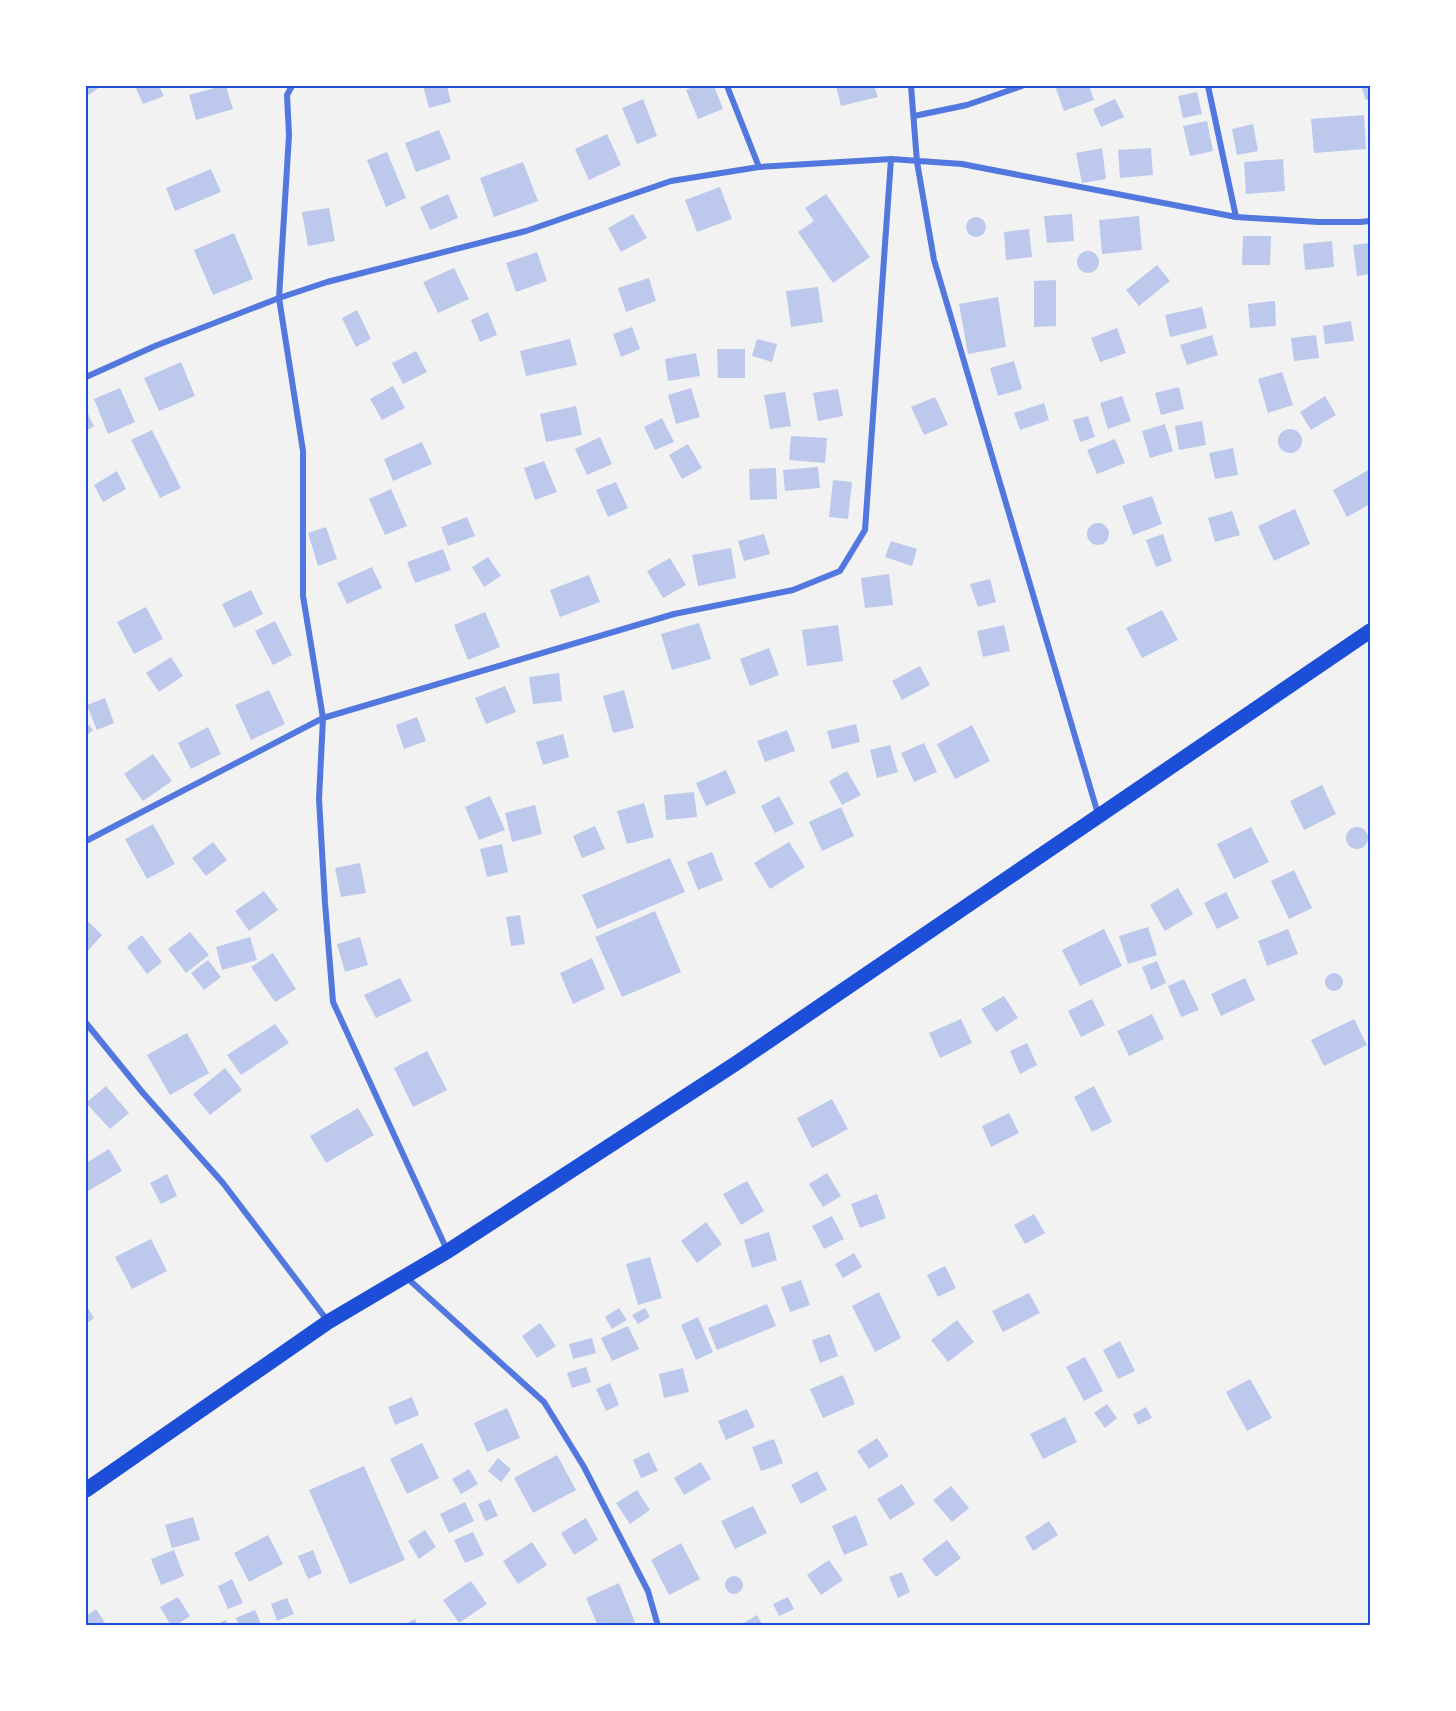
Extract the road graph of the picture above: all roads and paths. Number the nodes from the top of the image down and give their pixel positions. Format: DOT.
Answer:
graph roads {
  1 [pos="291,86"];
  2 [pos="728,86"];
  3 [pos="911,86"];
  4 [pos="1022,86"];
  5 [pos="1208,86"];
  6 [pos="914,116"];
  7 [pos="891,159"];
  8 [pos="917,162"];
  9 [pos="759,167"];
  10 [pos="1236,217"];
  11 [pos="1371,220"];
  12 [pos="279,298"];
  13 [pos="86,377"];
  14 [pos="1371,631"];
  15 [pos="323,718"];
  16 [pos="1099,815"];
  17 [pos="86,841"];
  18 [pos="86,1023"];
  19 [pos="448,1251"];
  20 [pos="405,1276"];
  21 [pos="328,1322"];
  22 [pos="86,1490"];
  23 [pos="658,1626"];
  1 -- 12 [label="street"];
  2 -- 9 [label="street"];
  3 -- 6 [label="street"];
  4 -- 6 [label="street"];
  5 -- 10 [label="street"];
  6 -- 8 [label="street"];
  7 -- 8 [label="street"];
  7 -- 9 [label="street"];
  7 -- 15 [label="street"];
  8 -- 10 [label="street"];
  8 -- 16 [label="street"];
  9 -- 12 [label="street"];
  10 -- 11 [label="street"];
  12 -- 13 [label="street"];
  12 -- 15 [label="street"];
  14 -- 16 [label="main road"];
  15 -- 17 [label="street"];
  15 -- 19 [label="street"];
  16 -- 19 [label="main road"];
  18 -- 21 [label="street"];
  19 -- 20 [label="main road"];
  20 -- 21 [label="main road"];
  20 -- 23 [label="street"];
  21 -- 22 [label="main road"];
}
